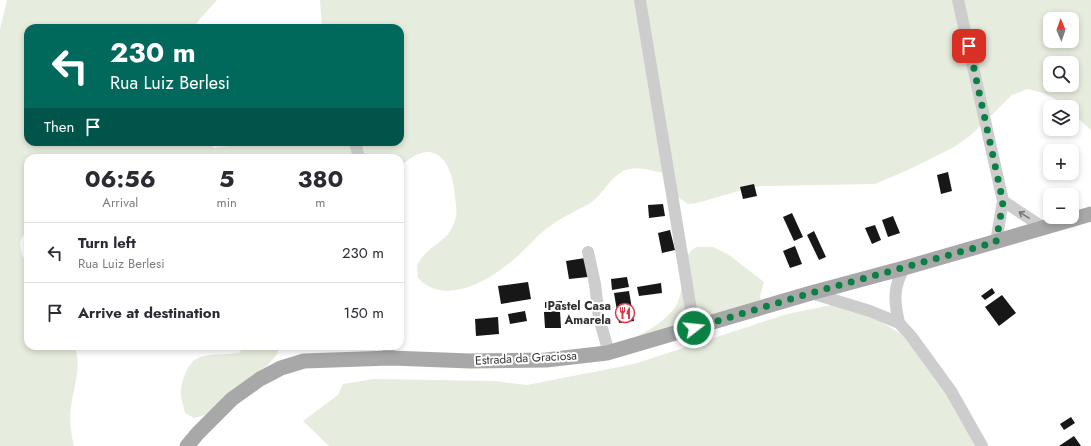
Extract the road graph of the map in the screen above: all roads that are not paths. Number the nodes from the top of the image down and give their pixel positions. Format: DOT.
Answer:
graph roads {
  1 [pos="640,0"];
  2 [pos="958,0"];
  3 [pos="1003,202"];
  4 [pos="1091,214"];
  5 [pos="1044,228"];
  6 [pos="996,242"];
  7 [pos="588,252"];
  8 [pos="904,268"];
  9 [pos="811,293"];
  10 [pos="899,323"];
  11 [pos="694,328"];
  12 [pos="389,352"];
  13 [pos="607,353"];
  14 [pos="187,446"];
  15 [pos="982,446"];
  1 -- 11 [label="street"];
  2 -- 3 [label="street"];
  5 -- 3 [label="street, one-way"];
  3 -- 6 [label="street"];
  4 -- 5 [label="main road, Estrada da Graciosa"];
  5 -- 6 [label="main road, Estrada da Graciosa"];
  6 -- 8 [label="main road, Estrada da Graciosa"];
  7 -- 13 [label="street"];
  8 -- 9 [label="main road, Estrada da Graciosa"];
  8 -- 10 [label="street"];
  9 -- 10 [label="street"];
  9 -- 11 [label="main road, Estrada da Graciosa"];
  10 -- 15 [label="street"];
  11 -- 13 [label="main road, Estrada da Graciosa"];
  12 -- 13 [label="main road, Estrada da Graciosa"];
  12 -- 14 [label="main road, Estrada da Graciosa"];
}
